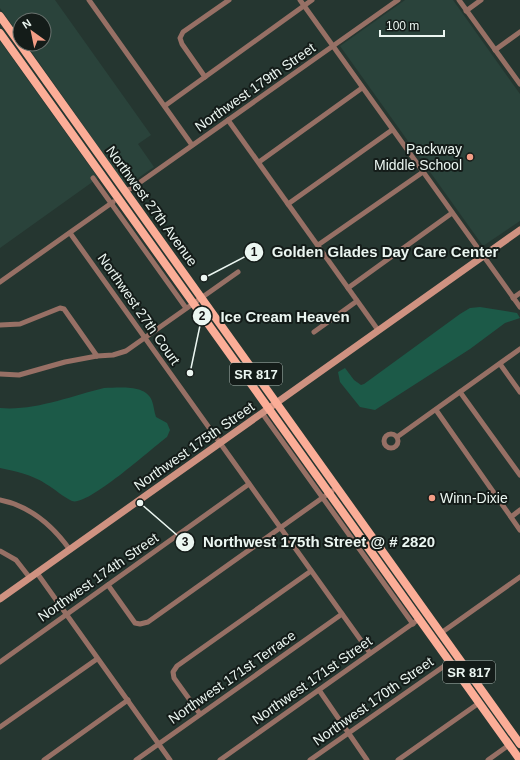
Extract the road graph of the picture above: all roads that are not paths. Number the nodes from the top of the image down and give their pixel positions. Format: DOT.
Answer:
graph roads {
  1 [pos="89,0"];
  2 [pos="229,0"];
  3 [pos="300,0"];
  4 [pos="312,0"];
  5 [pos="398,0"];
  6 [pos="458,0"];
  7 [pos="481,0"];
  8 [pos="304,6"];
  9 [pos="466,11"];
  10 [pos="0,16"];
  11 [pos="520,32"];
  12 [pos="0,33"];
  13 [pos="333,47"];
  14 [pos="496,50"];
  15 [pos="205,77"];
  16 [pos="520,84"];
  17 [pos="362,88"];
  18 [pos="64,105"];
  19 [pos="166,105"];
  20 [pos="56,111"];
  21 [pos="228,120"];
  22 [pos="392,130"];
  23 [pos="192,145"];
  24 [pos="259,162"];
  25 [pos="422,172"];
  26 [pos="93,178"];
  27 [pos="108,184"];
  28 [pos="125,191"];
  29 [pos="120,200"];
  30 [pos="111,203"];
  31 [pos="288,204"];
  32 [pos="136,206"];
  33 [pos="452,213"];
  34 [pos="520,230"];
  35 [pos="70,233"];
  36 [pos="318,245"];
  37 [pos="483,256"];
  38 [pos="238,272"];
  39 [pos="0,282"];
  40 [pos="348,288"];
  41 [pos="520,293"];
  42 [pos="201,298"];
  43 [pos="513,298"];
  44 [pos="357,301"];
  45 [pos="190,306"];
  46 [pos="520,307"];
  47 [pos="0,325"];
  48 [pos="378,330"];
  49 [pos="314,332"];
  50 [pos="145,338"];
  51 [pos="520,349"];
  52 [pos="97,356"];
  53 [pos="500,364"];
  54 [pos="0,374"];
  55 [pos="460,392"];
  56 [pos="520,392"];
  57 [pos="277,403"];
  58 [pos="436,410"];
  59 [pos="266,411"];
  60 [pos="397,437"];
  61 [pos="219,443"];
  62 [pos="520,475"];
  63 [pos="250,484"];
  64 [pos="337,488"];
  65 [pos="326,495"];
  66 [pos="0,500"];
  67 [pos="520,510"];
  68 [pos="511,517"];
  69 [pos="280,528"];
  70 [pos="520,530"];
  71 [pos="70,550"];
  72 [pos="0,551"];
  73 [pos="389,560"];
  74 [pos="381,565"];
  75 [pos="311,571"];
  76 [pos="37,573"];
  77 [pos="520,577"];
  78 [pos="30,578"];
  79 [pos="108,585"];
  80 [pos="0,599"];
  81 [pos="342,614"];
  82 [pos="66,615"];
  83 [pos="418,622"];
  84 [pos="441,633"];
  85 [pos="370,653"];
  86 [pos="97,659"];
  87 [pos="0,662"];
  88 [pos="450,662"];
  89 [pos="468,688"];
  90 [pos="318,690"];
  91 [pos="486,695"];
  92 [pos="128,700"];
  93 [pos="479,703"];
  94 [pos="497,712"];
  95 [pos="200,714"];
  96 [pos="0,727"];
  97 [pos="348,733"];
  98 [pos="159,744"];
  99 [pos="520,744"];
  100 [pos="509,745"];
  101 [pos="44,760"];
  102 [pos="136,760"];
  103 [pos="170,760"];
  104 [pos="220,760"];
  105 [pos="310,760"];
  106 [pos="368,760"];
  107 [pos="398,760"];
  108 [pos="488,760"];
  109 [pos="520,760"];
  1 -- 19 [label="street"];
  2 -- 15 [label="street"];
  3 -- 8 [label="street"];
  4 -- 8 [label="street"];
  5 -- 13 [label="street, Northwest 179th Street"];
  6 -- 9 [label="street"];
  7 -- 9 [label="street"];
  8 -- 13 [label="street"];
  8 -- 15 [label="street"];
  9 -- 14 [label="street"];
  10 -- 18 [label="main road, Northwest 27th Avenue / SR 817"];
  11 -- 14 [label="street"];
  12 -- 20 [label="main road, Northwest 27th Avenue / SR 817"];
  13 -- 17 [label="street"];
  13 -- 21 [label="street, Northwest 179th Street"];
  14 -- 16 [label="street"];
  15 -- 19 [label="street"];
  17 -- 22 [label="street"];
  17 -- 24 [label="street"];
  18 -- 20 [label="main road"];
  18 -- 28 [label="main road, Northwest 27th Avenue / SR 817"];
  19 -- 23 [label="street"];
  20 -- 27 [label="main road, Northwest 27th Avenue / SR 817"];
  21 -- 23 [label="street, Northwest 179th Street"];
  21 -- 24 [label="street"];
  22 -- 25 [label="street"];
  22 -- 31 [label="street"];
  23 -- 28 [label="street, Northwest 179th Street"];
  24 -- 31 [label="street"];
  25 -- 33 [label="street"];
  25 -- 36 [label="street"];
  26 -- 30 [label="street"];
  27 -- 28 [label="main road"];
  27 -- 29 [label="main road, Northwest 27th Avenue / SR 817"];
  28 -- 32 [label="main road, Northwest 27th Avenue / SR 817"];
  29 -- 30 [label="street"];
  29 -- 32 [label="main road"];
  29 -- 45 [label="main road, Northwest 27th Avenue / SR 817"];
  30 -- 35 [label="street"];
  30 -- 45 [label="street"];
  31 -- 36 [label="street"];
  32 -- 42 [label="main road, Northwest 27th Avenue / SR 817"];
  33 -- 37 [label="street"];
  33 -- 40 [label="street"];
  34 -- 37 [label="street, Northwest 175th Street"];
  35 -- 39 [label="street"];
  35 -- 50 [label="street, Northwest 27th Court"];
  36 -- 40 [label="street"];
  37 -- 43 [label="street"];
  37 -- 48 [label="street, Northwest 175th Street"];
  38 -- 42 [label="street"];
  40 -- 44 [label="street"];
  41 -- 43 [label="street"];
  42 -- 45 [label="street"];
  42 -- 57 [label="main road, Northwest 27th Avenue / SR 817"];
  43 -- 46 [label="street"];
  44 -- 48 [label="street"];
  44 -- 49 [label="street"];
  45 -- 50 [label="street"];
  45 -- 59 [label="main road, Northwest 27th Avenue / SR 817"];
  47 -- 52 [label="street"];
  48 -- 57 [label="street, Northwest 175th Street"];
  50 -- 52 [label="street"];
  50 -- 61 [label="street, Northwest 27th Court"];
  51 -- 53 [label="street"];
  52 -- 54 [label="street"];
  53 -- 55 [label="street"];
  53 -- 56 [label="street"];
  55 -- 58 [label="street"];
  55 -- 62 [label="street"];
  57 -- 59 [label="street, Northwest 175th Street"];
  57 -- 64 [label="main road, Northwest 27th Avenue / SR 817"];
  58 -- 60 [label="street"];
  58 -- 68 [label="street"];
  59 -- 61 [label="street, Northwest 175th Street"];
  59 -- 65 [label="main road, Northwest 27th Avenue / SR 817"];
  61 -- 63 [label="street, Northwest 27th Court"];
  61 -- 71 [label="street, Northwest 175th Street"];
  63 -- 69 [label="street, Northwest 27th Court"];
  63 -- 79 [label="street, Northwest 174th Street"];
  64 -- 65 [label="street"];
  64 -- 73 [label="main road, Northwest 27th Avenue / SR 817"];
  65 -- 69 [label="street"];
  65 -- 74 [label="main road, Northwest 27th Avenue / SR 817"];
  65 -- 83 [label="street"];
  66 -- 71 [label="street"];
  67 -- 68 [label="street"];
  68 -- 70 [label="street"];
  69 -- 75 [label="street, Northwest 27th Court"];
  69 -- 79 [label="street"];
  71 -- 76 [label="street, Northwest 175th Street"];
  72 -- 78 [label="street"];
  73 -- 74 [label="main road"];
  73 -- 84 [label="main road, Northwest 27th Avenue / SR 817"];
  74 -- 83 [label="main road, Northwest 27th Avenue / SR 817"];
  75 -- 81 [label="street, Northwest 27th Court"];
  75 -- 95 [label="street"];
  76 -- 78 [label="street, Northwest 175th Street"];
  76 -- 82 [label="street"];
  77 -- 84 [label="street"];
  78 -- 80 [label="street, Northwest 175th Street"];
  79 -- 82 [label="street, Northwest 174th Street"];
  81 -- 85 [label="street, Northwest 27th Court"];
  81 -- 95 [label="street, Northwest 171st Terrace"];
  82 -- 86 [label="street"];
  82 -- 87 [label="street, Northwest 174th Street"];
  83 -- 84 [label="main road"];
  83 -- 85 [label="street, Northwest 171st Street"];
  83 -- 88 [label="main road, Northwest 27th Avenue / SR 817"];
  84 -- 91 [label="main road, Northwest 27th Avenue / SR 817"];
  85 -- 90 [label="street, Northwest 171st Street"];
  86 -- 92 [label="street"];
  86 -- 96 [label="street"];
  88 -- 89 [label="main road, Northwest 27th Avenue / SR 817"];
  88 -- 97 [label="street, Northwest 170th Street"];
  89 -- 91 [label="main road"];
  89 -- 93 [label="main road, Northwest 27th Avenue / SR 817"];
  90 -- 97 [label="street"];
  90 -- 104 [label="street, Northwest 171st Street"];
  91 -- 94 [label="main road, Northwest 27th Avenue / SR 817"];
  92 -- 98 [label="street"];
  92 -- 101 [label="street"];
  93 -- 94 [label="main road"];
  93 -- 100 [label="main road, Northwest 27th Avenue / SR 817"];
  93 -- 107 [label="street"];
  94 -- 99 [label="main road, Northwest 27th Avenue / SR 817"];
  95 -- 98 [label="street, Northwest 171st Terrace"];
  97 -- 105 [label="street, Northwest 170th Street"];
  97 -- 106 [label="street"];
  98 -- 102 [label="street, Northwest 171st Terrace"];
  98 -- 103 [label="street"];
  100 -- 108 [label="street"];
  100 -- 109 [label="main road, Northwest 27th Avenue / SR 817"];
}
